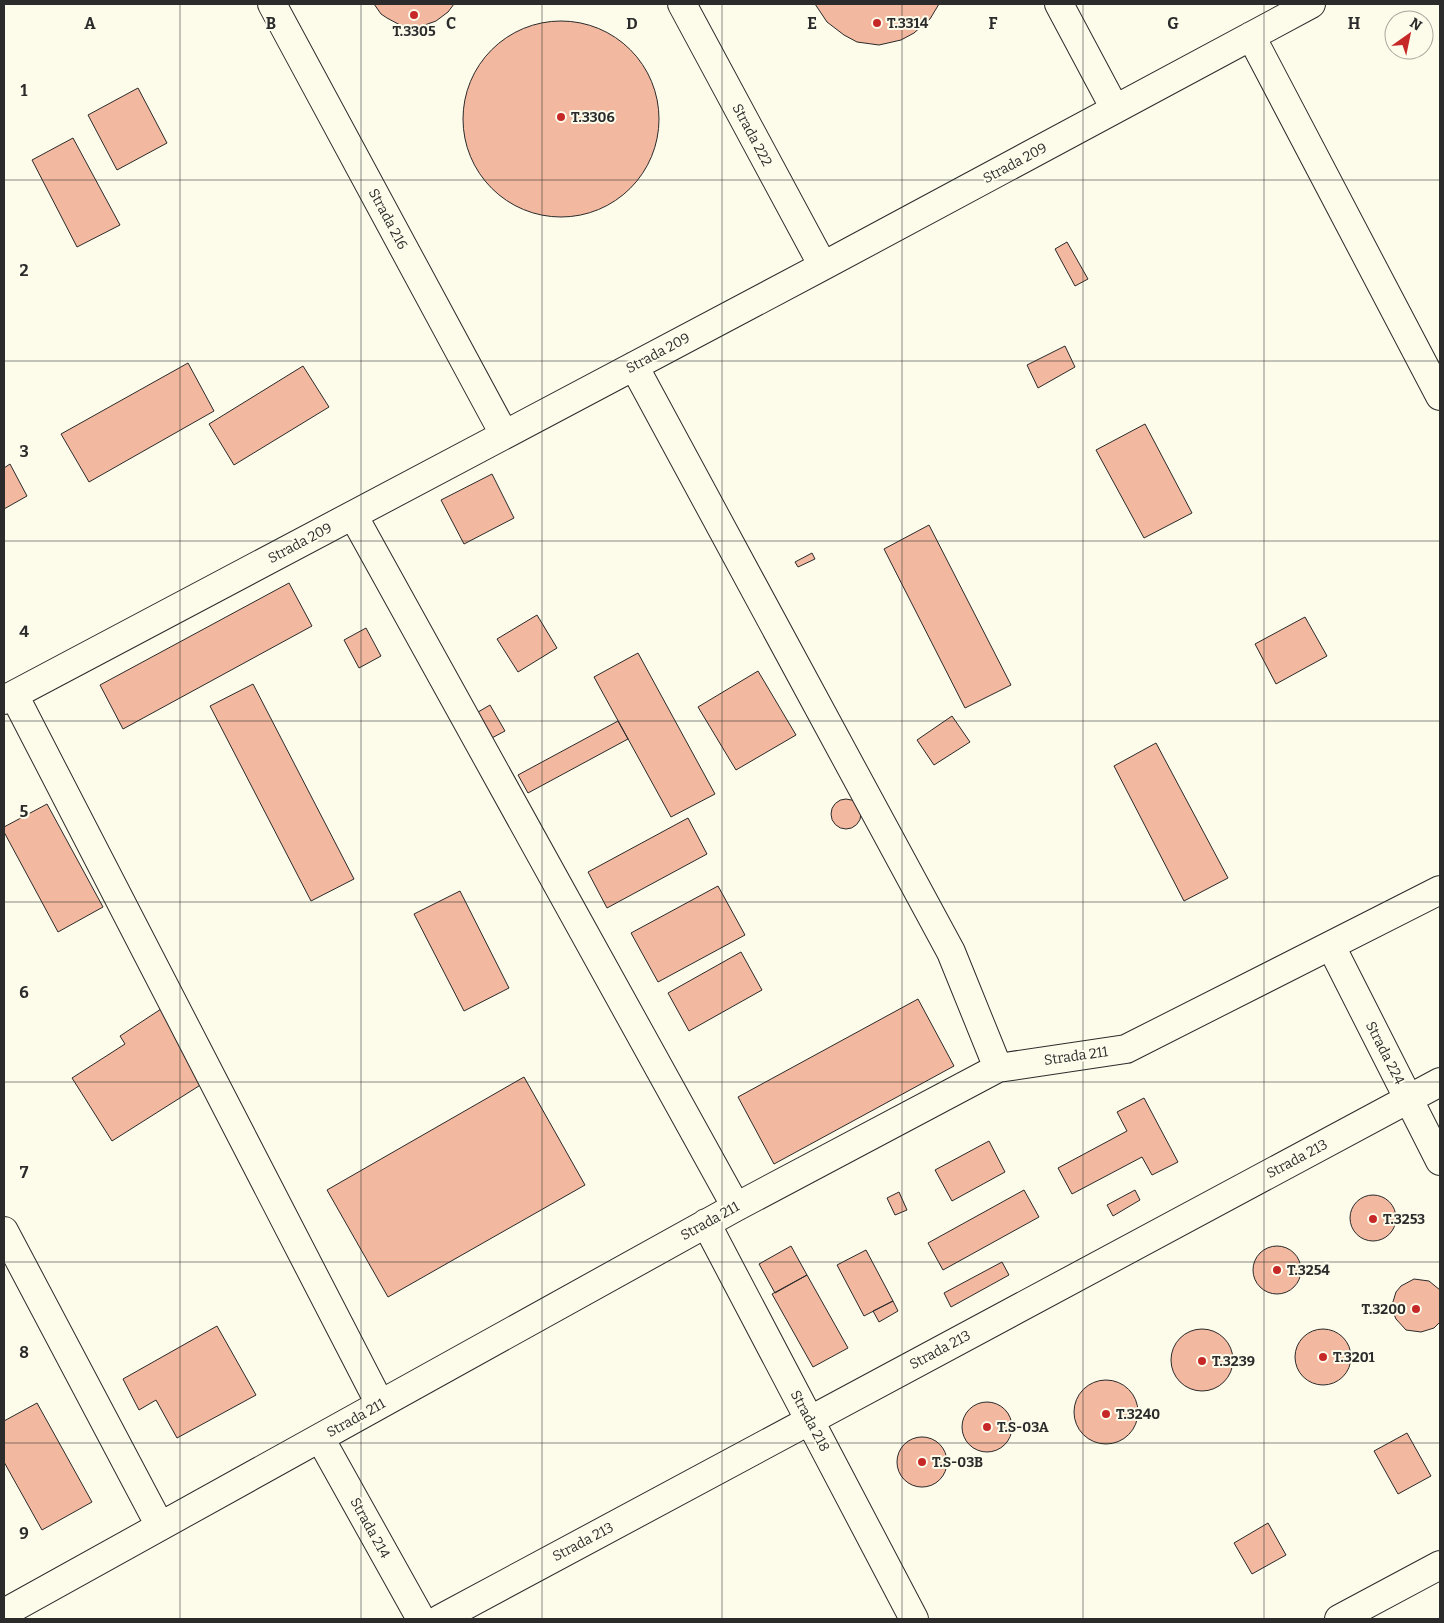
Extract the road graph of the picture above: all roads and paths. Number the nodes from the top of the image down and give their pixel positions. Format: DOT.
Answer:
graph roads {
  1 [pos="272,4"];
  2 [pos="682,4"];
  3 [pos="1059,4"];
  4 [pos="1311,4"];
  5 [pos="1251,36"];
  6 [pos="1115,109"];
  7 [pos="823,266"];
  8 [pos="634,366"];
  9 [pos="1440,396"];
  10 [pos="504,434"];
  11 [pos="353,515"];
  12 [pos="9,698"];
  13 [pos="1440,890"];
  14 [pos="1330,946"];
  15 [pos="998,1068"];
  16 [pos="1440,1082"];
  17 [pos="1409,1099"];
  18 [pos="1440,1161"];
  19 [pos="736,1207"];
  20 [pos="706,1223"];
  21 [pos="4,1231"];
  22 [pos="380,1404"];
  23 [pos="810,1420"];
  24 [pos="320,1438"];
  25 [pos="160,1526"];
  26 [pos="1440,1565"];
  27 [pos="4,1613"];
  28 [pos="421,1619"];
  29 [pos="440,1619"];
  30 [pos="914,1619"];
  31 [pos="1339,1619"];
  1 -- 10 [label="lane, Strada 216"];
  2 -- 7 [label="lane, Strada 222"];
  3 -- 6 [label="lane"];
  4 -- 5 [label="lane, Strada 209"];
  5 -- 6 [label="lane, Strada 209"];
  5 -- 9 [label="lane"];
  6 -- 7 [label="lane, Strada 209"];
  7 -- 8 [label="lane, Strada 209"];
  8 -- 10 [label="lane, Strada 209"];
  8 -- 15 [label="lane"];
  10 -- 11 [label="lane, Strada 209"];
  11 -- 12 [label="lane, Strada 209"];
  11 -- 19 [label="lane"];
  12 -- 22 [label="lane"];
  13 -- 14 [label="lane, Strada 211"];
  14 -- 15 [label="lane, Strada 211"];
  14 -- 17 [label="lane, Strada 224"];
  15 -- 19 [label="lane, Strada 211"];
  16 -- 17 [label="lane, Strada 213"];
  17 -- 18 [label="lane, Strada 224"];
  17 -- 23 [label="lane, Strada 213"];
  19 -- 20 [label="lane, Strada 211"];
  20 -- 22 [label="lane, Strada 211"];
  20 -- 23 [label="lane, Strada 218"];
  21 -- 25 [label="lane"];
  22 -- 24 [label="lane, Strada 211"];
  23 -- 29 [label="lane, Strada 213"];
  23 -- 30 [label="lane, Strada 218"];
  24 -- 25 [label="lane, Strada 211"];
  24 -- 28 [label="lane, Strada 214"];
  25 -- 27 [label="lane, Strada 211"];
  26 -- 31 [label="lane"];
}
